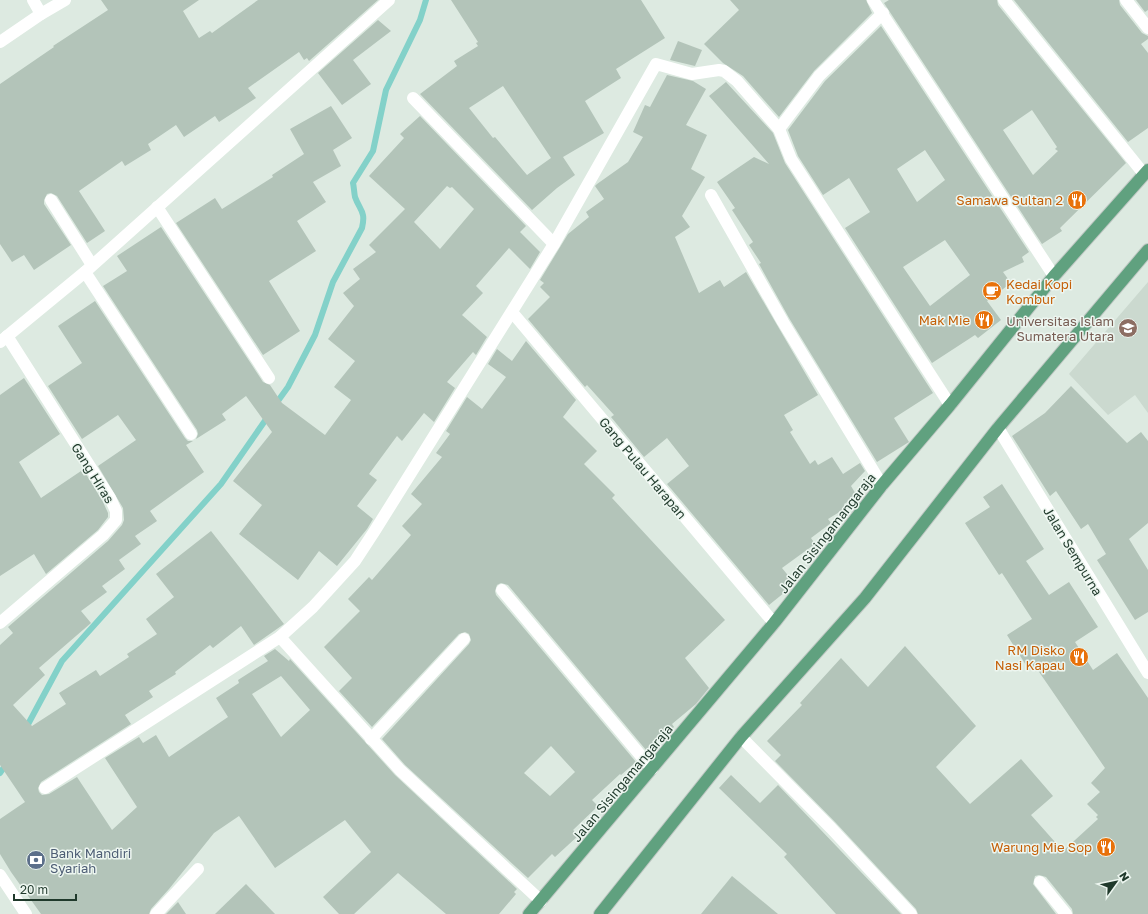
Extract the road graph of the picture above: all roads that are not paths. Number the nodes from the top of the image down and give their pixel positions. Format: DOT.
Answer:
graph roads {
  1 [pos="33,0"];
  2 [pos="65,0"];
  3 [pos="389,0"];
  4 [pos="873,0"];
  5 [pos="1004,0"];
  6 [pos="1126,0"];
  7 [pos="883,13"];
  8 [pos="41,14"];
  9 [pos="1148,28"];
  10 [pos="0,42"];
  11 [pos="413,98"];
  12 [pos="779,129"];
  13 [pos="1146,172"];
  14 [pos="711,195"];
  15 [pos="51,200"];
  16 [pos="157,207"];
  17 [pos="554,244"];
  18 [pos="1148,250"];
  19 [pos="89,269"];
  20 [pos="1054,276"];
  21 [pos="512,312"];
  22 [pos="3,339"];
  23 [pos="269,378"];
  24 [pos="950,405"];
  25 [pos="998,428"];
  26 [pos="191,434"];
  27 [pos="882,485"];
  28 [pos="502,590"];
  29 [pos="0,623"];
  30 [pos="774,623"];
  31 [pos="280,637"];
  32 [pos="464,639"];
  33 [pos="1148,674"];
  34 [pos="741,737"];
  35 [pos="371,739"];
  36 [pos="652,769"];
  37 [pos="45,788"];
  38 [pos="198,869"];
  39 [pos="0,875"];
  40 [pos="1040,882"];
  41 [pos="540,901"];
  42 [pos="26,914"];
  43 [pos="156,914"];
  44 [pos="529,914"];
  45 [pos="600,914"];
  46 [pos="911,914"];
  47 [pos="1066,914"];
  1 -- 8 [label="street"];
  2 -- 8 [label="street"];
  3 -- 16 [label="street"];
  4 -- 7 [label="street"];
  5 -- 13 [label="street"];
  6 -- 9 [label="street"];
  7 -- 12 [label="street"];
  7 -- 20 [label="street"];
  8 -- 10 [label="street"];
  11 -- 17 [label="street"];
  12 -- 17 [label="street"];
  12 -- 24 [label="street"];
  13 -- 20 [label="main road, Jalan Sisingamangaraja"];
  14 -- 27 [label="street"];
  15 -- 19 [label="street"];
  16 -- 19 [label="street"];
  16 -- 23 [label="street"];
  17 -- 21 [label="street"];
  18 -- 25 [label="main road"];
  19 -- 22 [label="street"];
  19 -- 26 [label="street"];
  20 -- 24 [label="main road, Jalan Sisingamangaraja"];
  21 -- 30 [label="street, Gang Pulau Harapan"];
  21 -- 31 [label="street"];
  22 -- 29 [label="street, Gang Hiras"];
  24 -- 27 [label="main road, Jalan Sisingamangaraja"];
  25 -- 33 [label="street, Jalan Sempurna"];
  25 -- 34 [label="main road"];
  27 -- 30 [label="main road, Jalan Sisingamangaraja"];
  28 -- 36 [label="street"];
  30 -- 36 [label="main road, Jalan Sisingamangaraja"];
  31 -- 35 [label="street"];
  31 -- 37 [label="street"];
  32 -- 35 [label="street"];
  34 -- 45 [label="main road"];
  34 -- 46 [label="street"];
  35 -- 41 [label="street"];
  36 -- 41 [label="main road, Jalan Sisingamangaraja"];
  38 -- 43 [label="street"];
  39 -- 42 [label="street"];
  40 -- 47 [label="street"];
  41 -- 44 [label="main road, Jalan Sisingamangaraja"];
}
